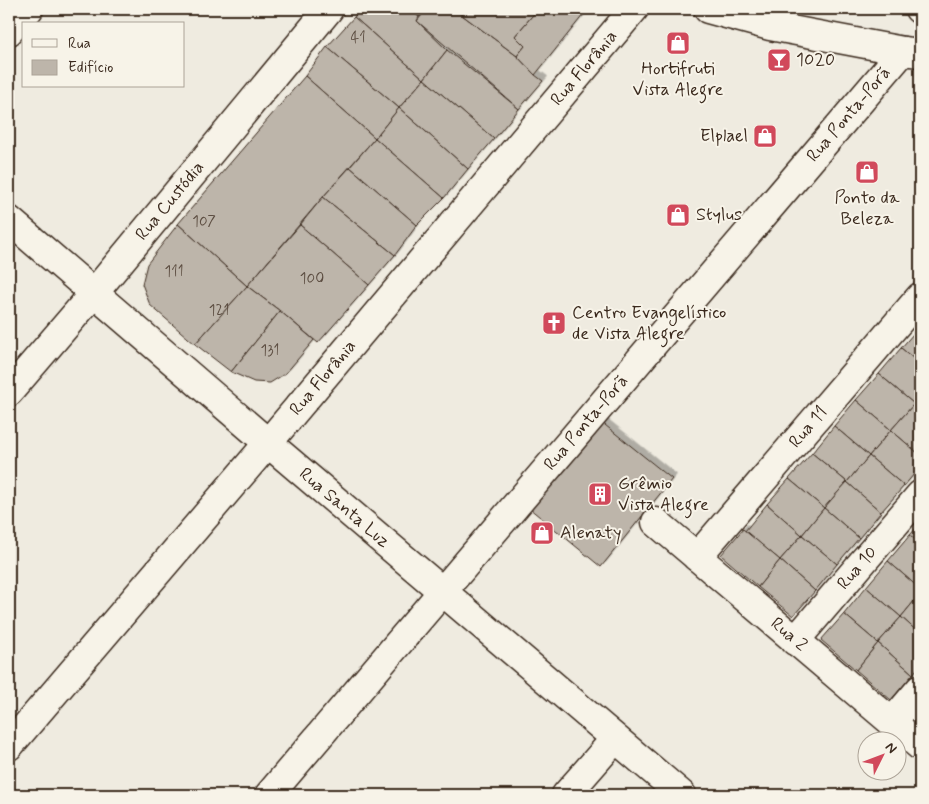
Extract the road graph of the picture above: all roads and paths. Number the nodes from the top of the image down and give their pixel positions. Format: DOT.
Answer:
graph roads {
  1 [pos="29,9"];
  2 [pos="329,9"];
  3 [pos="634,9"];
  4 [pos="708,9"];
  5 [pos="9,31"];
  6 [pos="911,52"];
  7 [pos="9,220"];
  8 [pos="94,293"];
  9 [pos="920,297"];
  10 [pos="9,392"];
  11 [pos="268,443"];
  12 [pos="920,495"];
  13 [pos="656,522"];
  14 [pos="697,557"];
  15 [pos="442,591"];
  16 [pos="796,640"];
  17 [pos="920,690"];
  18 [pos="892,722"];
  19 [pos="615,739"];
  20 [pos="9,746"];
  21 [pos="920,746"];
  22 [pos="269,795"];
  23 [pos="566,795"];
  24 [pos="682,795"];
  1 -- 5 [label="street"];
  2 -- 8 [label="street, Rua Custódia"];
  3 -- 11 [label="street, Rua Florânia"];
  4 -- 6 [label="street"];
  6 -- 15 [label="street, Rua Ponta-Porã"];
  7 -- 8 [label="street, Rua Santa Luz"];
  8 -- 10 [label="street, Rua Custódia"];
  8 -- 11 [label="street, Rua Santa Luz"];
  9 -- 14 [label="street, Rua 11"];
  11 -- 15 [label="street, Rua Santa Luz"];
  11 -- 20 [label="street, Rua Florânia"];
  12 -- 16 [label="street, Rua 10"];
  13 -- 14 [label="street, Rua 2"];
  14 -- 16 [label="street, Rua 2"];
  15 -- 19 [label="street, Rua Santa Luz"];
  15 -- 22 [label="street, Rua Ponta-Porã"];
  16 -- 18 [label="street, Rua 2"];
  17 -- 18 [label="street"];
  18 -- 21 [label="street, Rua 2"];
  19 -- 23 [label="street"];
  19 -- 24 [label="street, Rua Santa Luz"];
}
